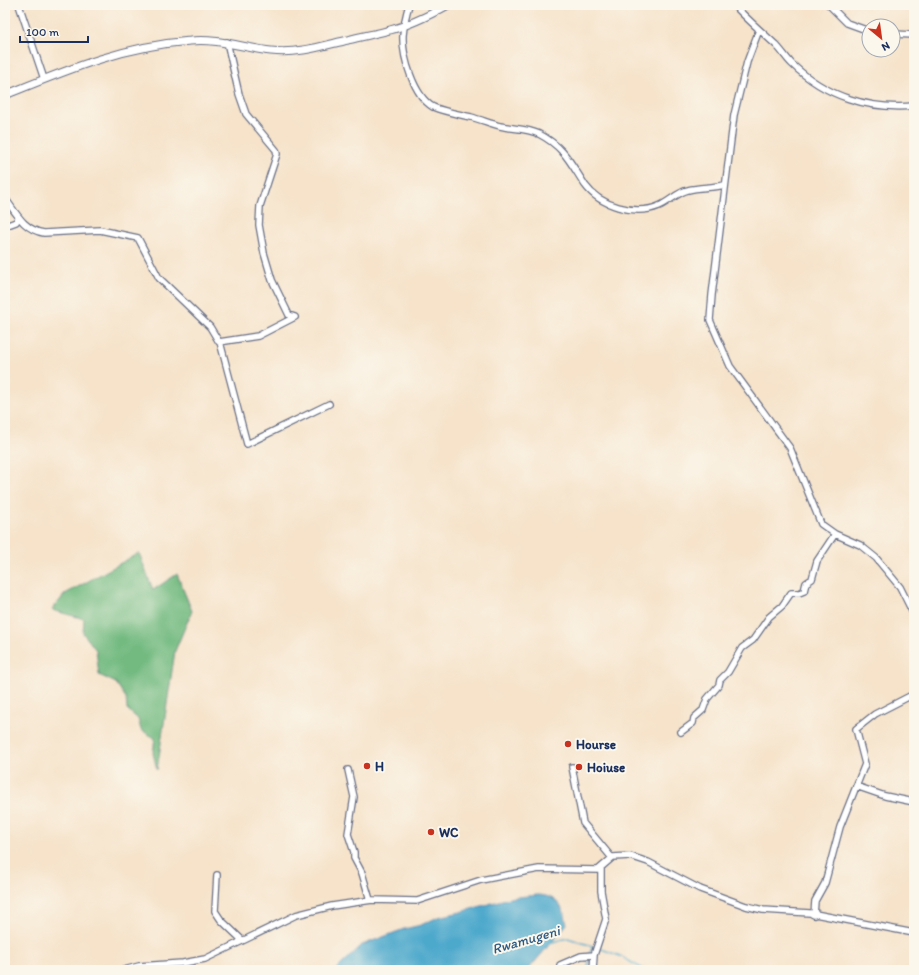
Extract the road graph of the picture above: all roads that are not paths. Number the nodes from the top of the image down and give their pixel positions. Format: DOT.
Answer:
graph roads {
  1 [pos="19,5"];
  2 [pos="409,5"];
  3 [pos="448,5"];
  4 [pos="734,5"];
  5 [pos="829,5"];
  6 [pos="405,25"];
  7 [pos="861,27"];
  8 [pos="759,30"];
  9 [pos="901,34"];
  10 [pos="914,35"];
  11 [pos="227,42"];
  12 [pos="44,79"];
  13 [pos="5,95"];
  14 [pos="914,106"];
  15 [pos="724,185"];
  16 [pos="5,198"];
  17 [pos="18,218"];
  18 [pos="5,226"];
  19 [pos="220,342"];
  20 [pos="329,404"];
  21 [pos="835,534"];
  22 [pos="914,614"];
  23 [pos="914,694"];
  24 [pos="681,732"];
  25 [pos="572,766"];
  26 [pos="348,770"];
  27 [pos="856,786"];
  28 [pos="914,802"];
  29 [pos="612,858"];
  30 [pos="601,869"];
  31 [pos="216,875"];
  32 [pos="370,900"];
  33 [pos="810,913"];
  34 [pos="914,933"];
  35 [pos="239,942"];
  36 [pos="594,955"];
  37 [pos="124,970"];
  38 [pos="560,970"];
  39 [pos="593,970"];
  1 -- 12 [label="street"];
  2 -- 6 [label="street"];
  3 -- 6 [label="main road"];
  4 -- 8 [label="street"];
  5 -- 7 [label="street"];
  6 -- 11 [label="main road"];
  6 -- 15 [label="street"];
  8 -- 14 [label="street"];
  8 -- 15 [label="street"];
  9 -- 10 [label="street"];
  11 -- 12 [label="main road"];
  11 -- 19 [label="street"];
  12 -- 13 [label="main road"];
  15 -- 21 [label="street"];
  16 -- 17 [label="street"];
  17 -- 18 [label="street"];
  17 -- 19 [label="street"];
  19 -- 20 [label="street"];
  21 -- 22 [label="street"];
  21 -- 24 [label="street"];
  23 -- 27 [label="street"];
  25 -- 29 [label="street"];
  26 -- 32 [label="street"];
  27 -- 28 [label="street"];
  27 -- 33 [label="street"];
  29 -- 30 [label="street"];
  29 -- 33 [label="street"];
  30 -- 32 [label="street"];
  30 -- 36 [label="street"];
  31 -- 35 [label="street"];
  32 -- 35 [label="street"];
  33 -- 34 [label="street"];
  35 -- 37 [label="street"];
  36 -- 38 [label="street"];
  36 -- 39 [label="street"];
}
